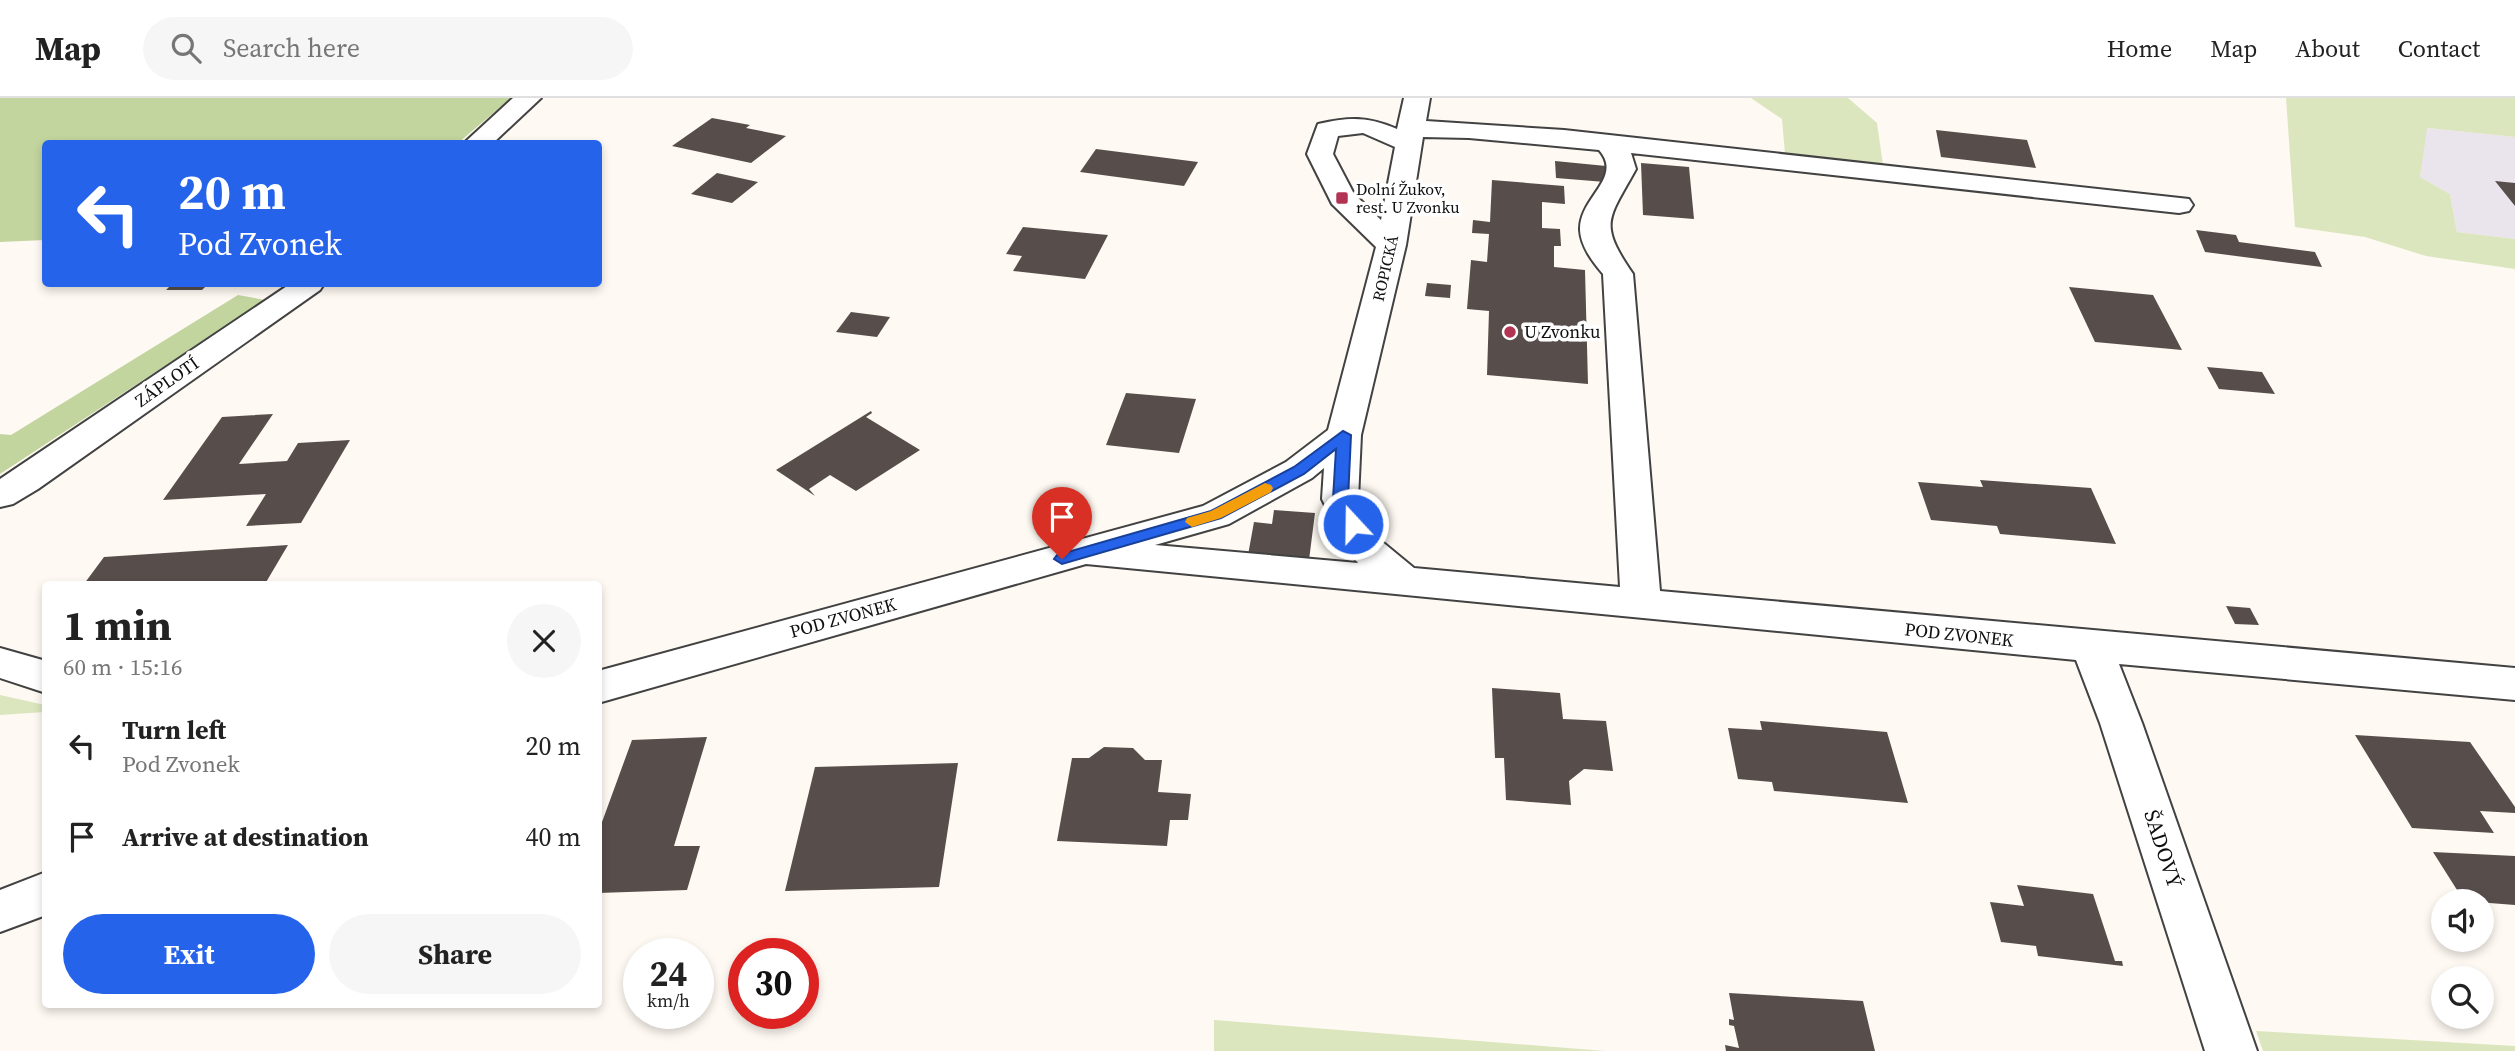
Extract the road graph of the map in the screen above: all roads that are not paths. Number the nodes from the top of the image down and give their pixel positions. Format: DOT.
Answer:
graph roads {
  1 [pos="528,98"];
  2 [pos="1417,98"];
  3 [pos="1409,136"];
  4 [pos="481,140"];
  5 [pos="1607,143"];
  6 [pos="2179,205"];
  7 [pos="1391,245"];
  8 [pos="305,287"];
  9 [pos="1343,435"];
  10 [pos="13,488"];
  11 [pos="0,520"];
  12 [pos="1089,552"];
  13 [pos="1403,580"];
  14 [pos="1641,603"];
  15 [pos="2092,648"];
  16 [pos="0,663"];
  17 [pos="42,676"];
  18 [pos="2515,684"];
  19 [pos="602,686"];
  20 [pos="42,895"];
  21 [pos="0,911"];
  22 [pos="2231,1051"];
  1 -- 4 [label="street"];
  2 -- 3 [label="street, ROPICKÁ"];
  3 -- 5 [label="street"];
  3 -- 7 [label="street, ROPICKÁ"];
  3 -- 7 [label="street"];
  5 -- 6 [label="street"];
  5 -- 14 [label="street"];
  7 -- 9 [label="street, ROPICKÁ"];
  8 -- 10 [label="street, ZÁPLOTÍ"];
  9 -- 12 [label="street, POD ZVONEK"];
  9 -- 13 [label="street"];
  10 -- 11 [label="street, ZÁPLOTÍ"];
  12 -- 13 [label="street, POD ZVONEK"];
  12 -- 19 [label="street, POD ZVONEK"];
  13 -- 14 [label="street, POD ZVONEK"];
  14 -- 15 [label="street, POD ZVONEK"];
  15 -- 18 [label="street, POD ZVONEK"];
  15 -- 22 [label="street, ŠADOVÝ"];
  16 -- 17 [label="street"];
  20 -- 21 [label="street"];
}
